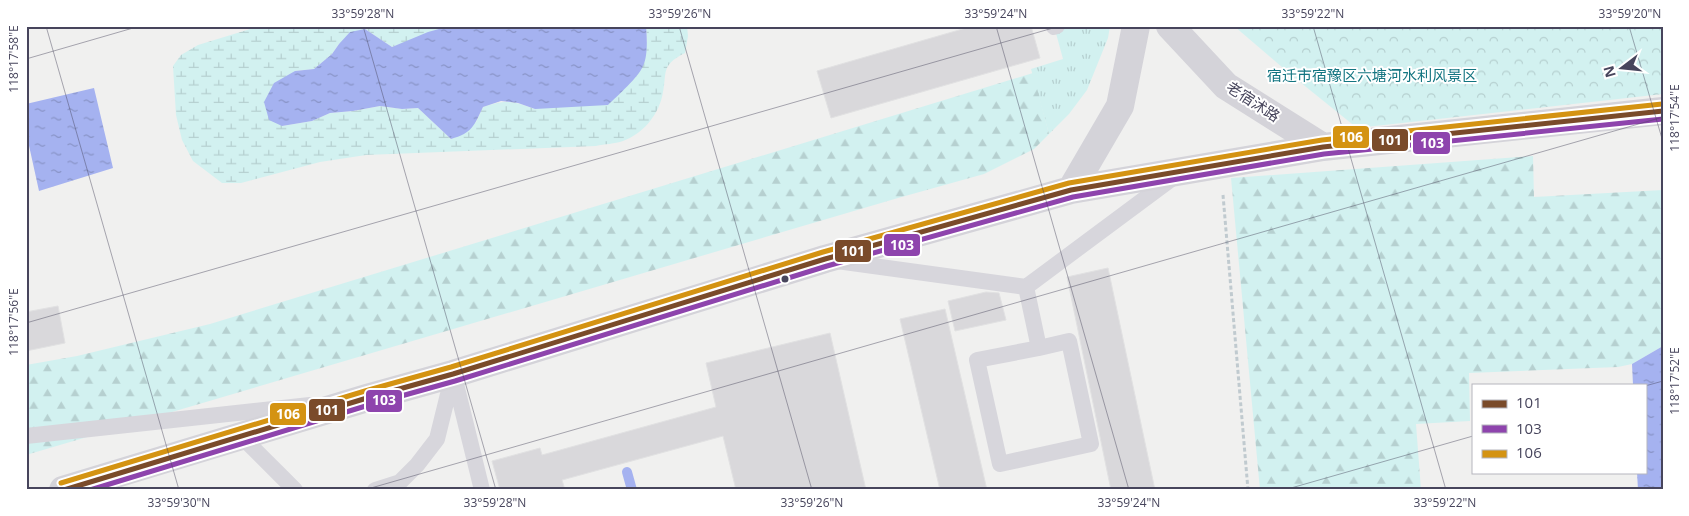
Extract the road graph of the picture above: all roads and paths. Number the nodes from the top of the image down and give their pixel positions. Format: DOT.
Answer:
graph roads {
  1 [pos="1136,26"];
  2 [pos="1170,26"];
  3 [pos="1652,112"];
  4 [pos="1323,147"];
  5 [pos="1221,164"];
  6 [pos="1182,171"];
  7 [pos="1070,190"];
  8 [pos="824,259"];
  9 [pos="1026,287"];
  10 [pos="1039,348"];
  11 [pos="453,374"];
  12 [pos="367,398"];
  13 [pos="26,436"];
  14 [pos="241,436"];
  15 [pos="63,490"];
  16 [pos="295,490"];
  17 [pos="375,490"];
  18 [pos="482,490"];
  19 [pos="1248,490"];
  1 -- 7 [label="main road"];
  2 -- 4 [label="main road, 老宿沭路"];
  3 -- 4 [label="main road"];
  4 -- 5 [label="main road"];
  5 -- 6 [label="main road"];
  5 -- 19 [label="path"];
  6 -- 7 [label="main road"];
  6 -- 9 [label="lane"];
  7 -- 8 [label="main road"];
  8 -- 9 [label="lane"];
  8 -- 11 [label="main road"];
  9 -- 10 [label="lane"];
  10 -- 10 [label="lane"];
  11 -- 12 [label="main road"];
  11 -- 17 [label="lane"];
  11 -- 18 [label="lane"];
  12 -- 13 [label="lane"];
  12 -- 14 [label="main road"];
  14 -- 15 [label="main road"];
  14 -- 16 [label="lane"];
}
